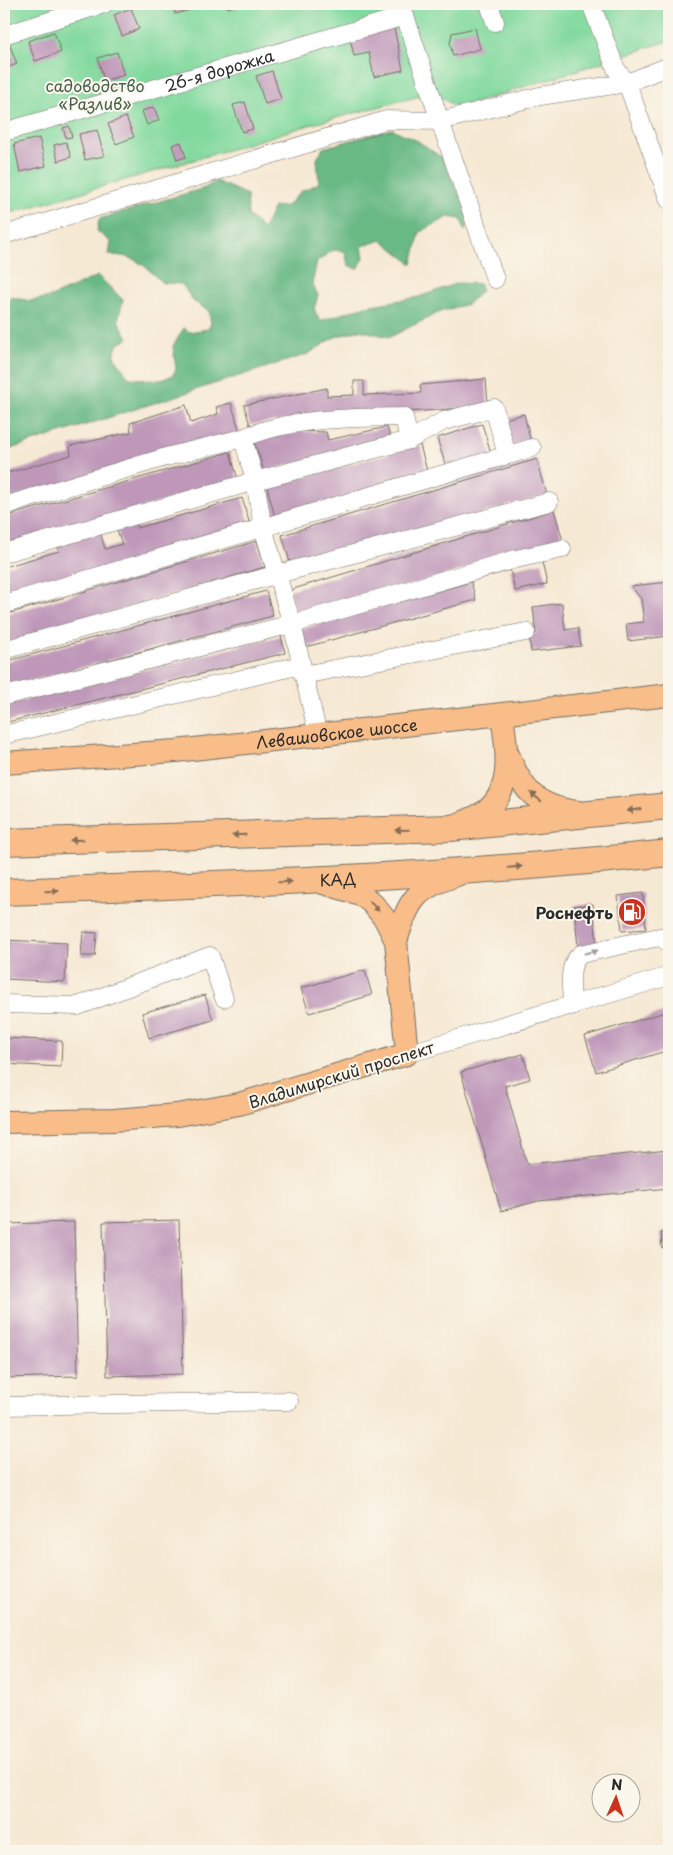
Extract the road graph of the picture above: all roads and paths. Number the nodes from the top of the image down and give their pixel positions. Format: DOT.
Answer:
graph roads {
  1 [pos="104,4"];
  2 [pos="489,4"];
  3 [pos="591,4"];
  4 [pos="403,10"];
  5 [pos="495,22"];
  6 [pos="4,35"];
  7 [pos="669,66"];
  8 [pos="626,83"];
  9 [pos="440,121"];
  10 [pos="4,132"];
  11 [pos="669,200"];
  12 [pos="4,235"];
  13 [pos="495,279"];
  14 [pos="243,438"];
  15 [pos="409,440"];
  16 [pos="532,448"];
  17 [pos="507,456"];
  18 [pos="255,481"];
  19 [pos="548,502"];
  20 [pos="4,506"];
  21 [pos="263,528"];
  22 [pos="562,549"];
  23 [pos="4,553"];
  24 [pos="278,574"];
  25 [pos="4,604"];
  26 [pos="292,624"];
  27 [pos="526,632"];
  28 [pos="4,650"];
  29 [pos="302,670"];
  30 [pos="669,695"];
  31 [pos="4,696"];
  32 [pos="502,715"];
  33 [pos="4,734"];
  34 [pos="318,735"];
  35 [pos="507,750"];
  36 [pos="4,763"];
  37 [pos="669,806"];
  38 [pos="598,814"];
  39 [pos="450,828"];
  40 [pos="4,842"];
  41 [pos="669,853"];
  42 [pos="466,871"];
  43 [pos="314,881"];
  44 [pos="4,892"];
  45 [pos="396,942"];
  46 [pos="669,943"];
  47 [pos="669,976"];
  48 [pos="224,998"];
  49 [pos="4,1004"];
  50 [pos="572,1006"];
  51 [pos="407,1054"];
  52 [pos="4,1122"];
  53 [pos="289,1401"];
  54 [pos="4,1406"];
  1 -- 6 [label="street"];
  2 -- 5 [label="street"];
  3 -- 8 [label="street"];
  4 -- 9 [label="street"];
  4 -- 10 [label="street, 26-я дорожка"];
  7 -- 8 [label="street"];
  8 -- 9 [label="street"];
  8 -- 11 [label="street"];
  9 -- 12 [label="street"];
  9 -- 13 [label="street"];
  14 -- 15 [label="street"];
  14 -- 18 [label="street"];
  14 -- 20 [label="street"];
  15 -- 17 [label="street"];
  15 -- 18 [label="street"];
  16 -- 17 [label="street"];
  17 -- 21 [label="street"];
  18 -- 21 [label="street"];
  18 -- 23 [label="street"];
  19 -- 24 [label="street"];
  21 -- 24 [label="street"];
  21 -- 25 [label="street"];
  22 -- 26 [label="street"];
  24 -- 26 [label="street"];
  24 -- 28 [label="street"];
  26 -- 29 [label="street"];
  26 -- 31 [label="street"];
  27 -- 29 [label="street"];
  29 -- 33 [label="street"];
  29 -- 34 [label="street"];
  30 -- 32 [label="main road, Левашовское шоссе"];
  32 -- 34 [label="main road, Левашовское шоссе"];
  32 -- 35 [label="main road"];
  34 -- 36 [label="main road, Левашовское шоссе"];
  38 -- 35 [label="main road, one-way"];
  35 -- 39 [label="main road"];
  37 -- 38 [label="highway, one-way"];
  38 -- 39 [label="highway"];
  39 -- 40 [label="highway, one-way"];
  42 -- 41 [label="highway, КАД, one-way"];
  42 -- 43 [label="highway, КАД"];
  42 -- 45 [label="main road"];
  44 -- 43 [label="highway, КАД, one-way"];
  43 -- 45 [label="main road, one-way"];
  45 -- 51 [label="main road"];
  50 -- 46 [label="street, one-way"];
  47 -- 50 [label="street, Владимирский проспект"];
  48 -- 49 [label="street"];
  50 -- 51 [label="street, Владимирский проспект"];
  51 -- 52 [label="main road, Владимирский проспект"];
  53 -- 54 [label="street"];
}
